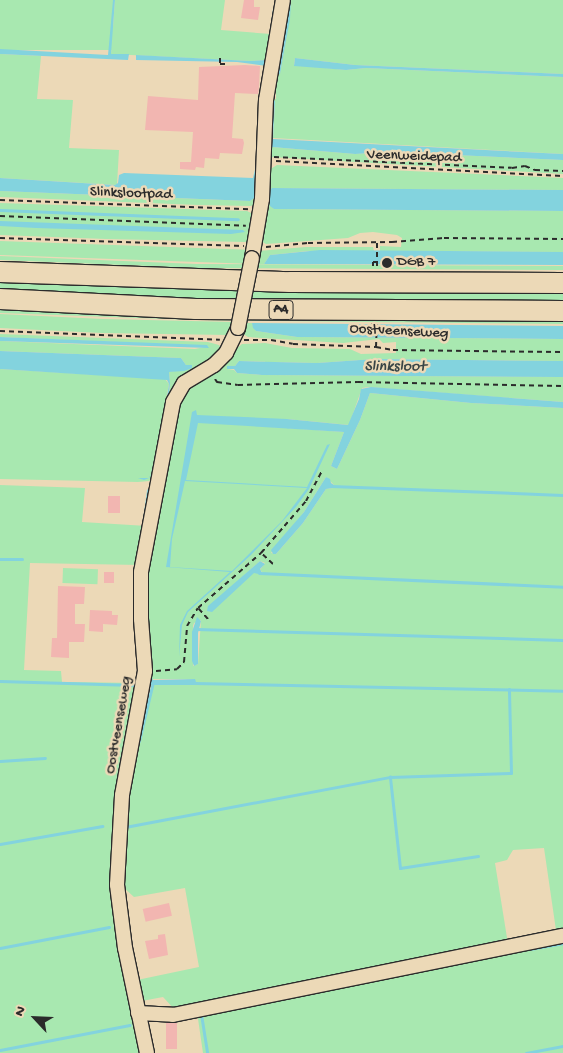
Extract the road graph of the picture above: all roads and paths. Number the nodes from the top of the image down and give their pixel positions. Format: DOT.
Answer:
graph roads {
  1 [pos="282,0"];
  2 [pos="220,60"];
  3 [pos="228,64"];
  4 [pos="265,160"];
  5 [pos="563,172"];
  6 [pos="563,176"];
  7 [pos="0,200"];
  8 [pos="261,209"];
  9 [pos="0,216"];
  10 [pos="258,227"];
  11 [pos="0,238"];
  12 [pos="563,239"];
  13 [pos="377,242"];
  14 [pos="253,252"];
  15 [pos="378,262"];
  16 [pos="373,266"];
  17 [pos="377,266"];
  18 [pos="0,272"];
  19 [pos="563,283"];
  20 [pos="0,299"];
  21 [pos="563,312"];
  22 [pos="372,323"];
  23 [pos="377,324"];
  24 [pos="377,328"];
  25 [pos="0,331"];
  26 [pos="236,334"];
  27 [pos="376,346"];
  28 [pos="563,352"];
  29 [pos="206,370"];
  30 [pos="563,386"];
  31 [pos="322,471"];
  32 [pos="261,553"];
  33 [pos="273,564"];
  34 [pos="198,608"];
  35 [pos="208,619"];
  36 [pos="145,670"];
  37 [pos="562,936"];
  38 [pos="138,1013"];
  39 [pos="147,1053"];
  1 -- 4 [label="street, Oostveenseweg"];
  2 -- 3 [label="path"];
  4 -- 5 [label="path"];
  4 -- 6 [label="path, Veenweidepad"];
  4 -- 8 [label="street, Oostveenseweg"];
  7 -- 8 [label="path, Slinkslootpad"];
  8 -- 10 [label="street, Oostveenseweg"];
  9 -- 10 [label="path"];
  10 -- 14 [label="street, Oostveenseweg"];
  11 -- 14 [label="path"];
  12 -- 13 [label="path"];
  13 -- 14 [label="path"];
  13 -- 15 [label="path"];
  14 -- 26 [label="street, Oostveenseweg, bridge"];
  15 -- 16 [label="path"];
  15 -- 17 [label="path"];
  18 -- 19 [label="highway, A4"];
  20 -- 21 [label="highway, A4"];
  22 -- 24 [label="path"];
  23 -- 24 [label="path"];
  24 -- 27 [label="path"];
  25 -- 26 [label="path, Oostveenseweg"];
  26 -- 27 [label="path, Oostveenseweg"];
  26 -- 29 [label="street, Oostveenseweg"];
  27 -- 28 [label="path, Oostveenseweg"];
  29 -- 30 [label="path"];
  29 -- 36 [label="street, Oostveenseweg"];
  31 -- 32 [label="path"];
  32 -- 33 [label="path"];
  32 -- 34 [label="path"];
  34 -- 35 [label="path"];
  34 -- 36 [label="path"];
  36 -- 38 [label="street, Oostveenseweg"];
  37 -- 38 [label="street"];
  38 -- 39 [label="street, Oostveenseweg"];
}
